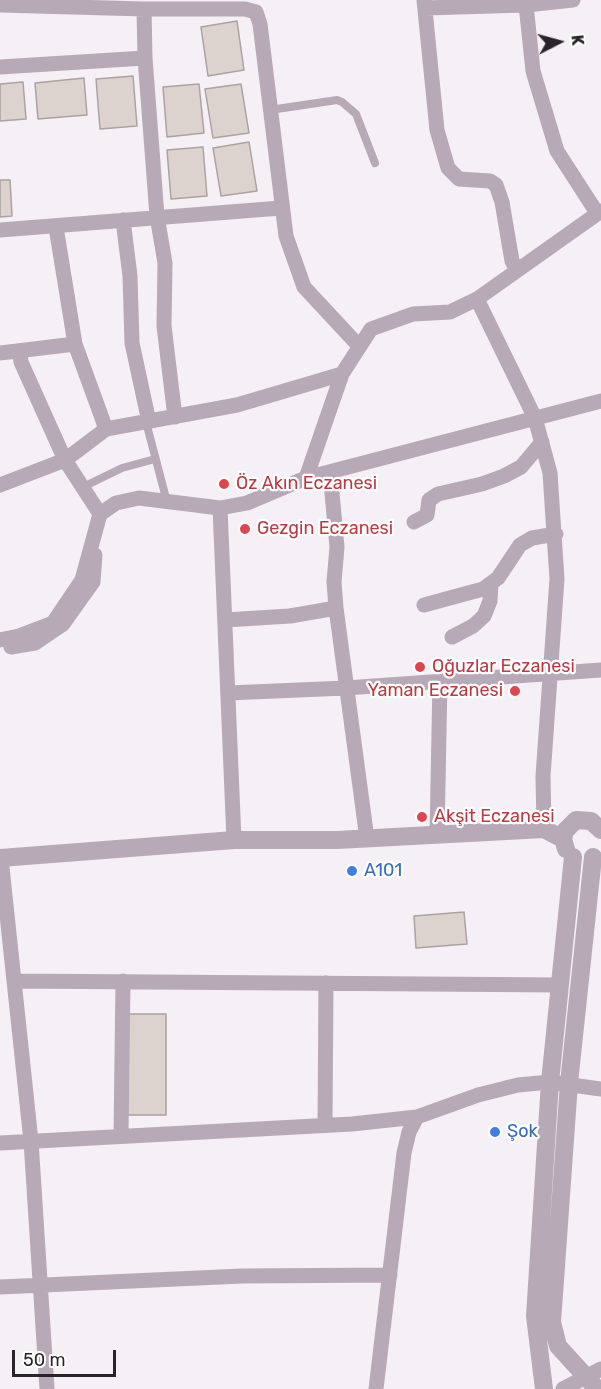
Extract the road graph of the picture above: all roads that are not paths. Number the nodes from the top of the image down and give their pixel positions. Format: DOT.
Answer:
graph roads {
  1 [pos="573,0"];
  2 [pos="526,2"];
  3 [pos="0,4"];
  4 [pos="424,4"];
  5 [pos="144,9"];
  6 [pos="145,58"];
  7 [pos="0,67"];
  8 [pos="270,110"];
  9 [pos="375,163"];
  10 [pos="281,208"];
  11 [pos="599,212"];
  12 [pos="157,216"];
  13 [pos="123,220"];
  14 [pos="56,227"];
  15 [pos="0,230"];
  16 [pos="517,270"];
  17 [pos="477,299"];
  18 [pos="75,344"];
  19 [pos="358,345"];
  20 [pos="20,352"];
  21 [pos="0,353"];
  22 [pos="342,374"];
  23 [pos="601,401"];
  24 [pos="175,417"];
  25 [pos="536,418"];
  26 [pos="148,422"];
  27 [pos="106,429"];
  28 [pos="542,442"];
  29 [pos="155,459"];
  30 [pos="65,460"];
  31 [pos="330,472"];
  32 [pos="306,478"];
  33 [pos="0,484"];
  34 [pos="83,488"];
  35 [pos="167,502"];
  36 [pos="220,508"];
  37 [pos="100,514"];
  38 [pos="414,522"];
  39 [pos="556,534"];
  40 [pos="92,540"];
  41 [pos="491,584"];
  42 [pos="424,605"];
  43 [pos="336,608"];
  44 [pos="225,620"];
  45 [pos="452,637"];
  46 [pos="0,640"];
  47 [pos="0,649"];
  48 [pos="601,670"];
  49 [pos="551,672"];
  50 [pos="440,681"];
  51 [pos="346,688"];
  52 [pos="228,693"];
  53 [pos="544,829"];
  54 [pos="601,830"];
  55 [pos="437,835"];
  56 [pos="367,839"];
  57 [pos="563,839"];
  58 [pos="234,840"];
  59 [pos="597,852"];
  60 [pos="573,857"];
  61 [pos="0,858"];
  62 [pos="14,981"];
  63 [pos="123,981"];
  64 [pos="326,983"];
  65 [pos="560,985"];
  66 [pos="550,1082"];
  67 [pos="569,1083"];
  68 [pos="601,1089"];
  69 [pos="417,1117"];
  70 [pos="326,1125"];
  71 [pos="121,1136"];
  72 [pos="31,1141"];
  73 [pos="0,1143"];
  74 [pos="390,1275"];
  75 [pos="0,1287"];
  76 [pos="42,1287"];
  77 [pos="595,1378"];
  78 [pos="47,1389"];
  79 [pos="376,1389"];
  80 [pos="544,1389"];
  81 [pos="563,1389"];
  1 -- 2 [label="street"];
  2 -- 4 [label="street"];
  2 -- 11 [label="street"];
  3 -- 5 [label="street"];
  4 -- 16 [label="street"];
  5 -- 6 [label="street"];
  5 -- 8 [label="street"];
  6 -- 7 [label="street"];
  6 -- 12 [label="street"];
  8 -- 9 [label="lane"];
  8 -- 10 [label="street"];
  10 -- 12 [label="street"];
  10 -- 19 [label="street"];
  11 -- 16 [label="street"];
  12 -- 13 [label="street"];
  12 -- 24 [label="street"];
  13 -- 14 [label="street"];
  13 -- 26 [label="street"];
  14 -- 15 [label="street"];
  14 -- 18 [label="street"];
  16 -- 17 [label="street"];
  17 -- 19 [label="street"];
  17 -- 25 [label="street"];
  18 -- 20 [label="street"];
  18 -- 27 [label="street"];
  19 -- 22 [label="street"];
  20 -- 21 [label="street"];
  20 -- 30 [label="street"];
  22 -- 24 [label="street"];
  22 -- 32 [label="street"];
  23 -- 25 [label="street"];
  24 -- 26 [label="street"];
  25 -- 28 [label="street"];
  25 -- 31 [label="street"];
  26 -- 27 [label="street"];
  26 -- 29 [label="lane"];
  27 -- 30 [label="street"];
  28 -- 38 [label="street"];
  28 -- 39 [label="street"];
  29 -- 34 [label="lane"];
  29 -- 35 [label="lane"];
  30 -- 33 [label="street"];
  30 -- 34 [label="street"];
  31 -- 32 [label="street"];
  31 -- 43 [label="street"];
  32 -- 36 [label="street"];
  34 -- 37 [label="street"];
  35 -- 36 [label="street"];
  35 -- 37 [label="street"];
  36 -- 44 [label="street"];
  37 -- 40 [label="street"];
  39 -- 41 [label="street"];
  39 -- 49 [label="street"];
  40 -- 46 [label="street"];
  40 -- 47 [label="street"];
  41 -- 42 [label="street"];
  41 -- 45 [label="street"];
  43 -- 44 [label="street"];
  43 -- 51 [label="street"];
  44 -- 52 [label="street"];
  48 -- 49 [label="street"];
  49 -- 50 [label="street"];
  49 -- 53 [label="street"];
  50 -- 51 [label="street"];
  50 -- 55 [label="street"];
  51 -- 52 [label="street"];
  51 -- 56 [label="street"];
  52 -- 58 [label="street"];
  53 -- 55 [label="street"];
  53 -- 57 [label="street"];
  54 -- 57 [label="street"];
  55 -- 56 [label="street"];
  56 -- 58 [label="street"];
  57 -- 60 [label="street"];
  58 -- 61 [label="street"];
  59 -- 60 [label="street"];
  59 -- 67 [label="street"];
  60 -- 65 [label="street"];
  61 -- 62 [label="street"];
  62 -- 63 [label="street"];
  62 -- 72 [label="street"];
  63 -- 64 [label="street"];
  63 -- 71 [label="street"];
  64 -- 65 [label="street"];
  64 -- 70 [label="street"];
  65 -- 66 [label="street"];
  66 -- 67 [label="street"];
  66 -- 69 [label="street"];
  66 -- 80 [label="street"];
  67 -- 68 [label="street"];
  67 -- 77 [label="street"];
  69 -- 70 [label="street"];
  69 -- 74 [label="street"];
  70 -- 71 [label="street"];
  71 -- 72 [label="street"];
  72 -- 73 [label="street"];
  72 -- 76 [label="street"];
  74 -- 76 [label="street"];
  74 -- 79 [label="street"];
  75 -- 76 [label="street"];
  76 -- 78 [label="street"];
  77 -- 81 [label="street"];
}
